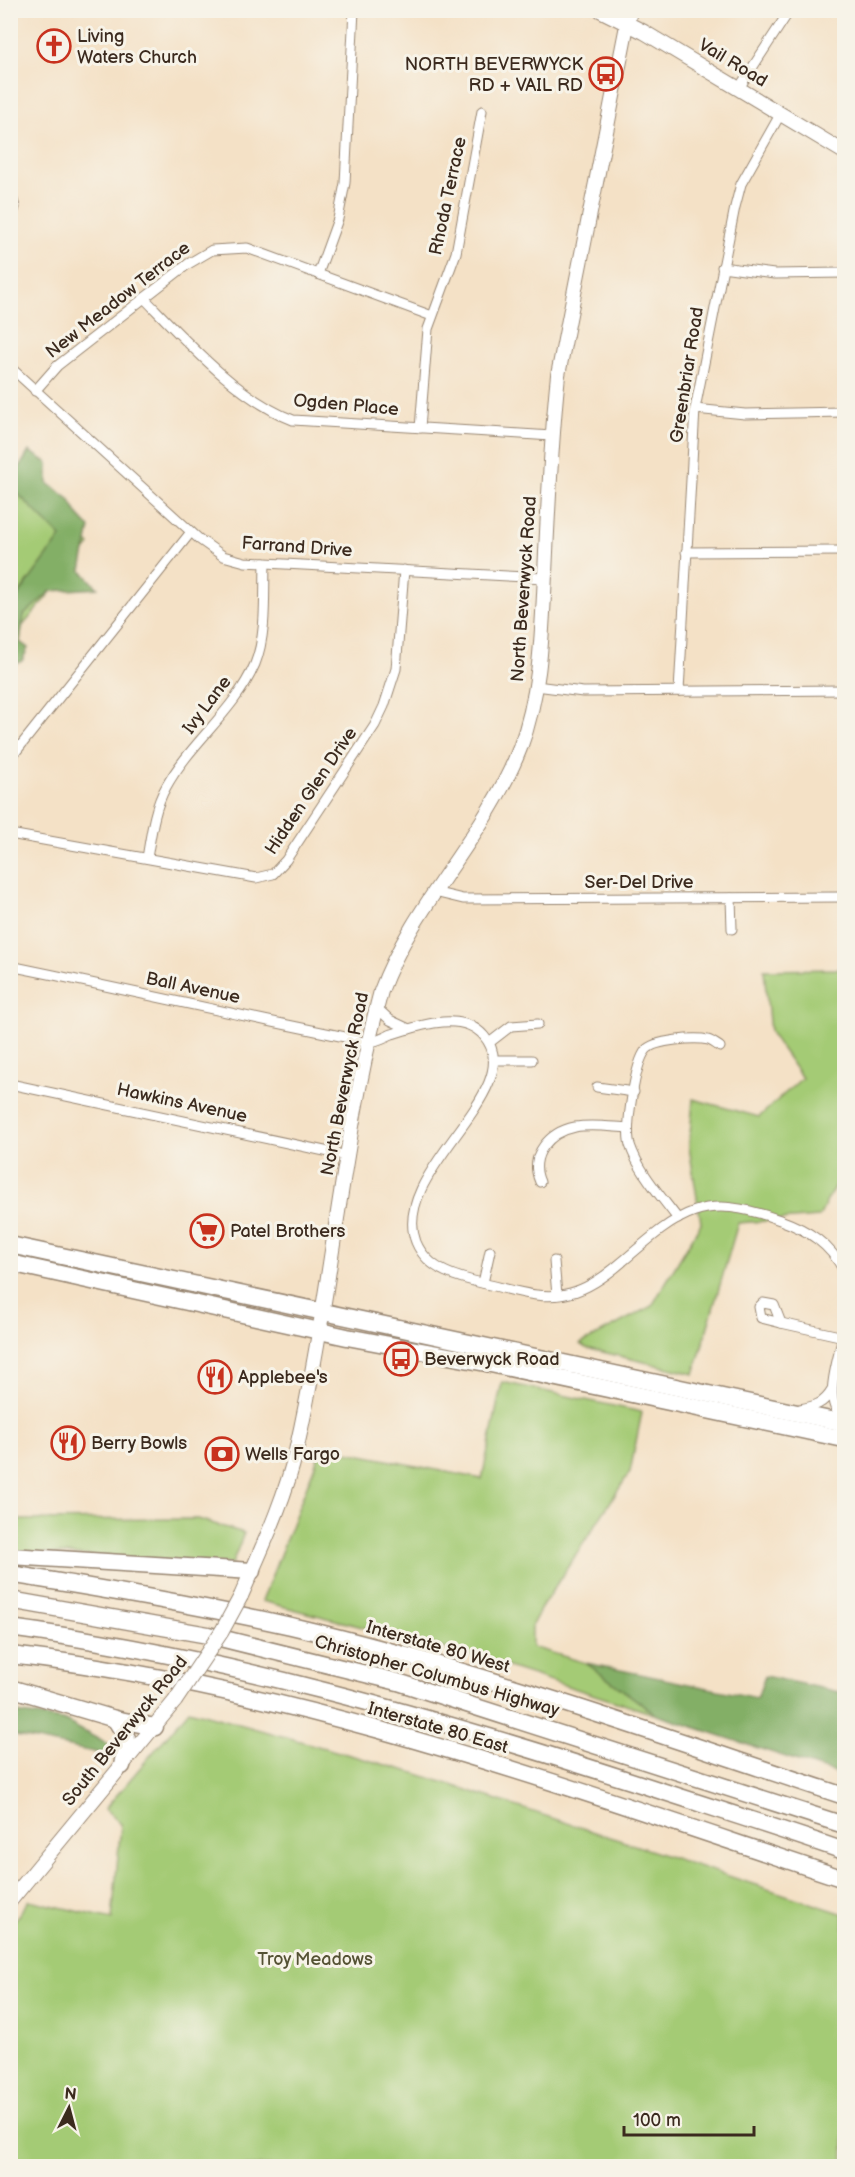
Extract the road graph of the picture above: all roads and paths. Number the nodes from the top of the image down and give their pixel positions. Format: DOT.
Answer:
graph roads {
  1 [pos="354,10"];
  2 [pos="600,10"];
  3 [pos="790,10"];
  4 [pos="628,17"];
  5 [pos="739,88"];
  6 [pos="482,111"];
  7 [pos="781,113"];
  8 [pos="844,152"];
  9 [pos="10,190"];
  10 [pos="10,224"];
  11 [pos="722,267"];
  12 [pos="318,273"];
  13 [pos="844,273"];
  14 [pos="144,298"];
  15 [pos="432,316"];
  16 [pos="10,367"];
  17 [pos="35,391"];
  18 [pos="696,409"];
  19 [pos="844,412"];
  20 [pos="420,428"];
  21 [pos="552,436"];
  22 [pos="191,532"];
  23 [pos="844,551"];
  24 [pos="686,552"];
  25 [pos="265,563"];
  26 [pos="404,570"];
  27 [pos="545,578"];
  28 [pos="536,686"];
  29 [pos="844,690"];
  30 [pos="679,691"];
  31 [pos="10,759"];
  32 [pos="10,834"];
  33 [pos="147,858"];
  34 [pos="434,892"];
  35 [pos="844,897"];
  36 [pos="731,898"];
  37 [pos="732,929"];
  38 [pos="10,966"];
  39 [pos="377,1008"];
  40 [pos="538,1024"];
  41 [pos="409,1029"];
  42 [pos="369,1042"];
  43 [pos="489,1043"];
  44 [pos="720,1047"];
  45 [pos="494,1060"];
  46 [pos="532,1060"];
  47 [pos="10,1083"];
  48 [pos="597,1087"];
  49 [pos="634,1092"];
  50 [pos="628,1128"];
  51 [pos="348,1156"];
  52 [pos="540,1182"];
  53 [pos="678,1219"];
  54 [pos="10,1245"];
  55 [pos="490,1251"];
  56 [pos="554,1261"];
  57 [pos="10,1263"];
  58 [pos="843,1266"];
  59 [pos="483,1284"];
  60 [pos="557,1295"];
  61 [pos="322,1311"];
  62 [pos="781,1323"];
  63 [pos="319,1330"];
  64 [pos="844,1335"];
  65 [pos="833,1388"];
  66 [pos="790,1411"];
  67 [pos="844,1421"];
  68 [pos="844,1440"];
  69 [pos="10,1556"];
  70 [pos="252,1571"];
  71 [pos="10,1574"];
  72 [pos="10,1581"];
  73 [pos="10,1600"];
  74 [pos="171,1602"];
  75 [pos="10,1628"];
  76 [pos="10,1655"];
  77 [pos="10,1688"];
  78 [pos="115,1719"];
  79 [pos="154,1727"];
  80 [pos="122,1766"];
  81 [pos="844,1797"];
  82 [pos="844,1825"];
  83 [pos="844,1851"];
  84 [pos="844,1879"];
  85 [pos="10,1901"];
  1 -- 12 [label="street"];
  2 -- 4 [label="street, Vail Road"];
  3 -- 5 [label="street"];
  4 -- 5 [label="street, Vail Road"];
  4 -- 21 [label="street, North Beverwyck Road"];
  5 -- 7 [label="street, Vail Road"];
  6 -- 15 [label="street, Rhoda Terrace"];
  7 -- 8 [label="street, Vail Road"];
  7 -- 11 [label="street, Greenbriar Road"];
  9 -- 10 [label="street"];
  11 -- 13 [label="street"];
  11 -- 18 [label="street, Greenbriar Road"];
  12 -- 14 [label="street, New Meadow Terrace"];
  12 -- 15 [label="street, New Meadow Terrace"];
  14 -- 17 [label="street, New Meadow Terrace"];
  14 -- 20 [label="street, Ogden Place"];
  15 -- 20 [label="street, Rhoda Terrace"];
  16 -- 17 [label="street, Farrand Drive"];
  17 -- 22 [label="street, Farrand Drive"];
  18 -- 19 [label="street"];
  18 -- 24 [label="street, Greenbriar Road"];
  20 -- 21 [label="street, Ogden Place"];
  21 -- 27 [label="street, North Beverwyck Road"];
  22 -- 25 [label="street, Farrand Drive"];
  22 -- 31 [label="street"];
  23 -- 24 [label="street"];
  24 -- 30 [label="street, Greenbriar Road"];
  25 -- 26 [label="street, Farrand Drive"];
  25 -- 33 [label="street, Ivy Lane"];
  26 -- 27 [label="street, Farrand Drive"];
  26 -- 33 [label="street, Hidden Glen Drive"];
  27 -- 28 [label="street, North Beverwyck Road"];
  28 -- 30 [label="street"];
  28 -- 34 [label="street, North Beverwyck Road"];
  29 -- 30 [label="street"];
  32 -- 33 [label="street, Hidden Glen Drive"];
  34 -- 36 [label="street, Ser-Del Drive"];
  34 -- 39 [label="street, North Beverwyck Road"];
  35 -- 36 [label="street, Ser-Del Drive"];
  36 -- 37 [label="street"];
  38 -- 42 [label="street, Ball Avenue"];
  39 -- 41 [label="street"];
  39 -- 42 [label="street, North Beverwyck Road"];
  40 -- 43 [label="street"];
  41 -- 42 [label="street"];
  41 -- 43 [label="street"];
  42 -- 51 [label="street, North Beverwyck Road"];
  43 -- 45 [label="street"];
  44 -- 49 [label="street"];
  45 -- 46 [label="street"];
  45 -- 59 [label="street"];
  47 -- 51 [label="street, Hawkins Avenue"];
  48 -- 49 [label="street"];
  49 -- 50 [label="street"];
  50 -- 52 [label="street"];
  50 -- 53 [label="street"];
  51 -- 61 [label="street, North Beverwyck Road"];
  53 -- 58 [label="street"];
  53 -- 60 [label="street"];
  54 -- 61 [label="highway"];
  55 -- 59 [label="street"];
  56 -- 60 [label="street"];
  57 -- 63 [label="highway"];
  59 -- 60 [label="street"];
  61 -- 63 [label="street, North Beverwyck Road"];
  61 -- 66 [label="highway"];
  62 -- 64 [label="street"];
  63 -- 68 [label="highway"];
  63 -- 70 [label="street, South Beverwyck Road"];
  64 -- 65 [label="street"];
  65 -- 66 [label="street"];
  65 -- 67 [label="street"];
  66 -- 67 [label="highway"];
  69 -- 70 [label="highway"];
  70 -- 79 [label="street, South Beverwyck Road, bridge"];
  71 -- 74 [label="highway, Interstate 80 West"];
  72 -- 74 [label="highway"];
  73 -- 82 [label="highway, Christopher Columbus Highway"];
  74 -- 81 [label="highway, Interstate 80 West"];
  75 -- 83 [label="highway"];
  76 -- 84 [label="highway, Interstate 80 East"];
  77 -- 78 [label="highway"];
  78 -- 79 [label="highway"];
  78 -- 80 [label="highway"];
  79 -- 80 [label="street, South Beverwyck Road"];
  80 -- 85 [label="street, South Beverwyck Road"];
}
